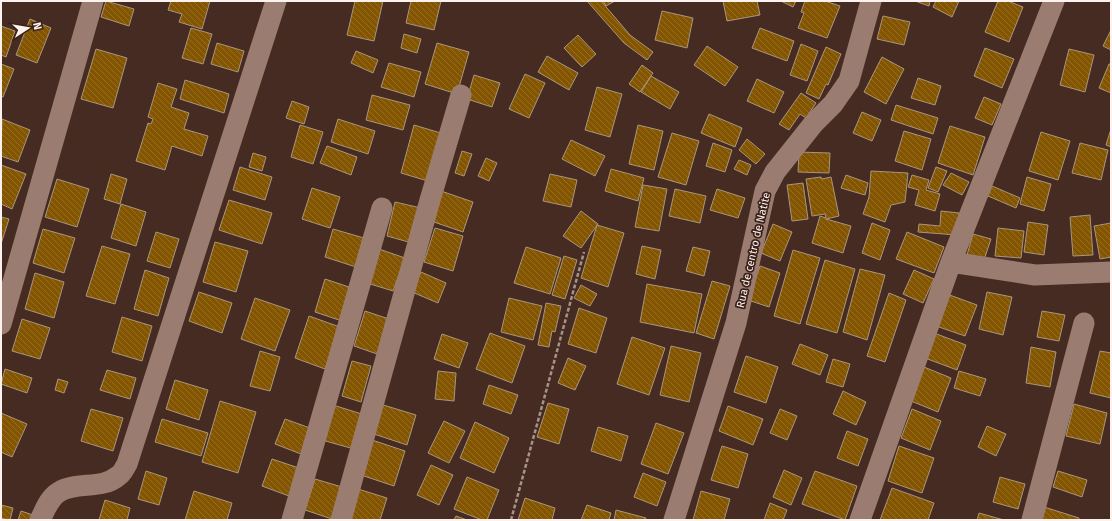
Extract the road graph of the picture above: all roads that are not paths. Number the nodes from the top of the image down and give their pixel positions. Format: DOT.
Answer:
graph roads {
  1 [pos="93,1"];
  2 [pos="276,1"];
  3 [pos="871,1"];
  4 [pos="1054,1"];
  5 [pos="461,95"];
  6 [pos="382,208"];
  7 [pos="952,262"];
  8 [pos="1111,272"];
  9 [pos="1084,323"];
  10 [pos="1,324"];
  11 [pos="40,520"];
  12 [pos="292,520"];
  13 [pos="341,520"];
  14 [pos="674,520"];
  15 [pos="860,520"];
  16 [pos="1032,520"];
  1 -- 10 [label="street"];
  2 -- 11 [label="street"];
  3 -- 14 [label="street, Rua de centro de Natite"];
  4 -- 7 [label="street"];
  5 -- 13 [label="street"];
  6 -- 12 [label="street"];
  7 -- 8 [label="street"];
  7 -- 15 [label="street"];
  9 -- 16 [label="street"];
}
